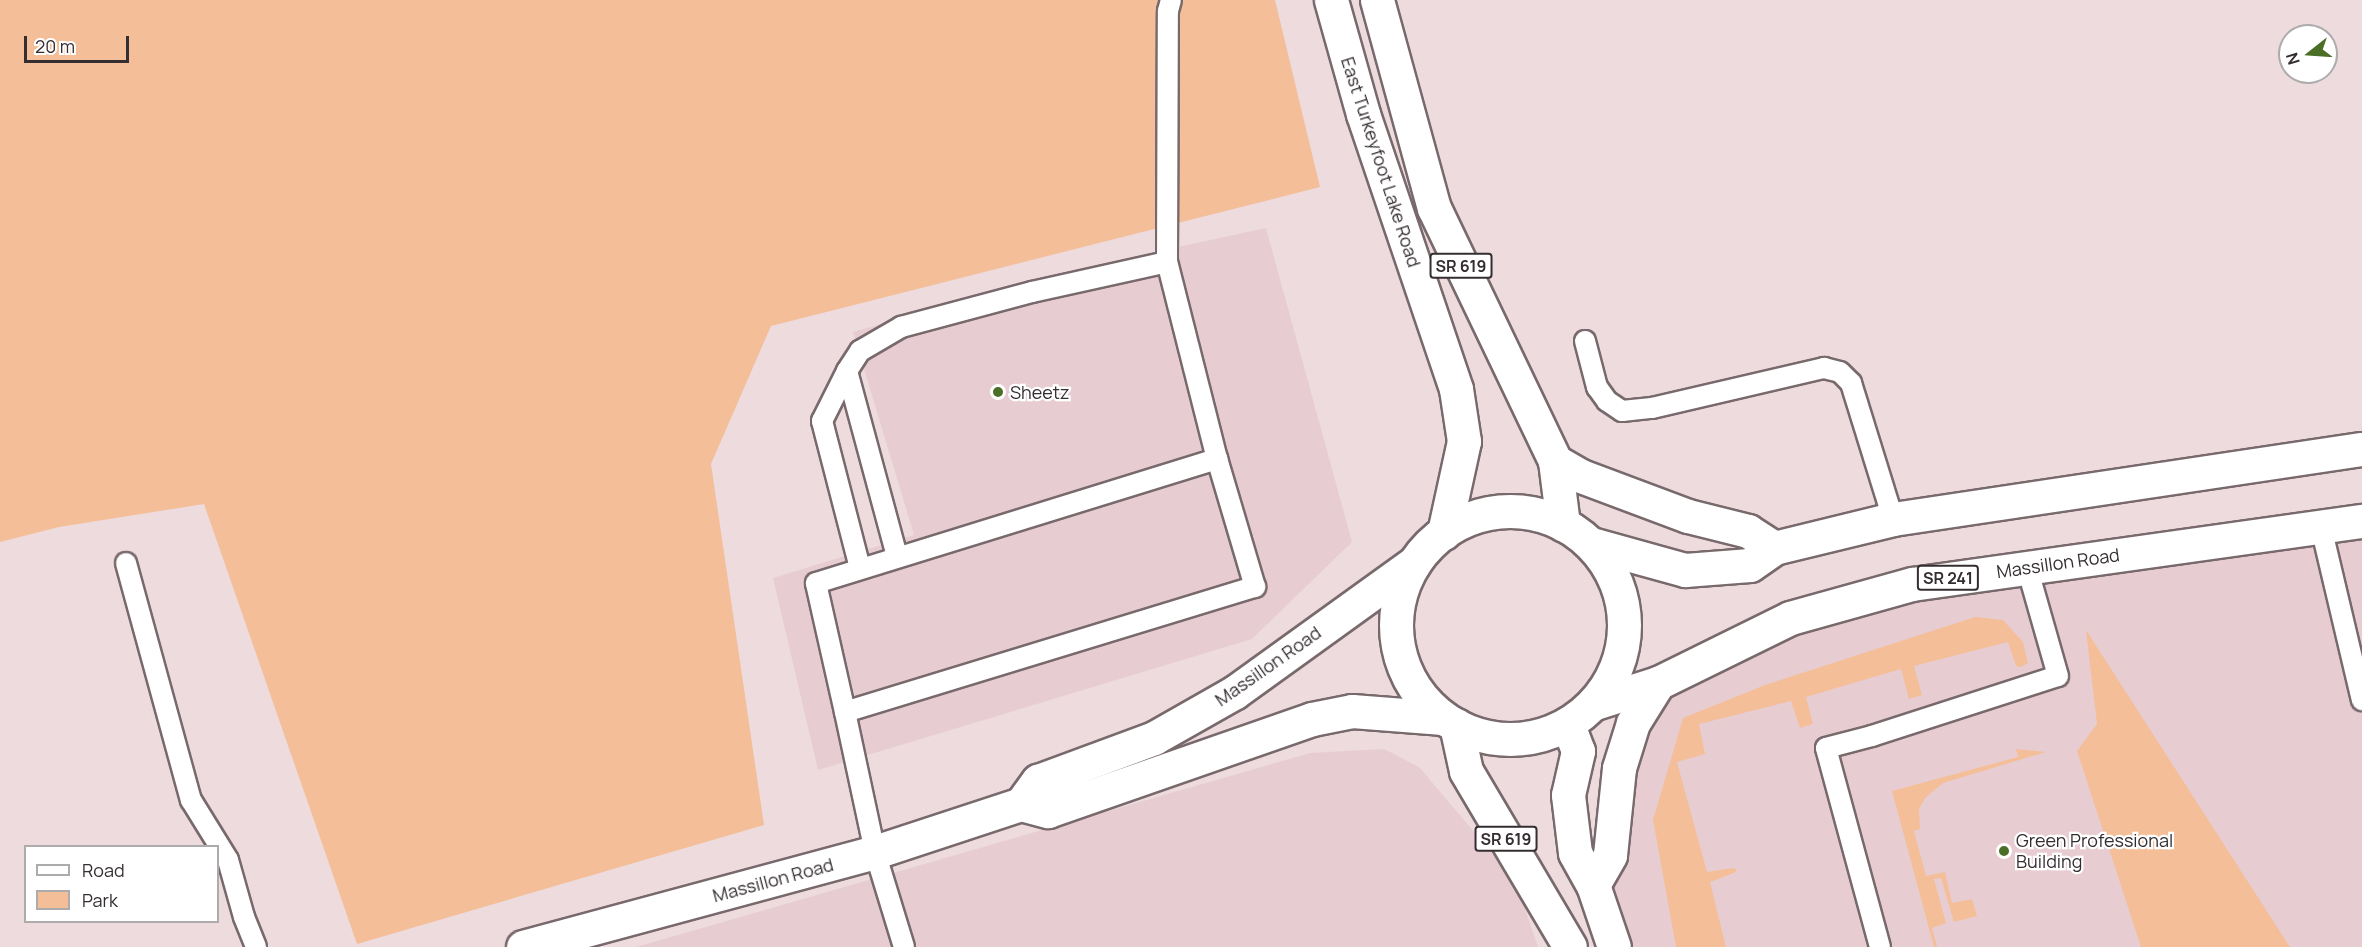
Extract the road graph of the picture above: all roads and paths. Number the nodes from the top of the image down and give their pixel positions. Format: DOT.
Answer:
graph roads {
  1 [pos="1171,0"];
  2 [pos="1331,0"];
  3 [pos="1377,0"];
  4 [pos="1167,262"];
  5 [pos="1585,341"];
  6 [pos="847,371"];
  7 [pos="2362,448"];
  8 [pos="1217,459"];
  9 [pos="1555,461"];
  10 [pos="1893,519"];
  11 [pos="2362,521"];
  12 [pos="1563,524"];
  13 [pos="2321,527"];
  14 [pos="1444,533"];
  15 [pos="1591,544"];
  16 [pos="1774,548"];
  17 [pos="897,556"];
  18 [pos="126,563"];
  19 [pos="1414,563"];
  20 [pos="2027,567"];
  21 [pos="860,568"];
  22 [pos="1658,683"];
  23 [pos="2362,700"];
  24 [pos="1595,703"];
  25 [pos="845,712"];
  26 [pos="1450,722"];
  27 [pos="1568,724"];
  28 [pos="1021,804"];
  29 [pos="219,845"];
  30 [pos="219,845"];
  31 [pos="875,852"];
  32 [pos="1593,885"];
  33 [pos="256,947"];
  34 [pos="523,947"];
  35 [pos="904,947"];
  36 [pos="1570,947"];
  37 [pos="1614,947"];
  38 [pos="1880,947"];
  1 -- 4 [label="lane"];
  2 -- 14 [label="main road, East Turkeyfoot Lake Road / SR 619"];
  3 -- 9 [label="main road, East Turkeyfoot Lake Road / SR 619"];
  4 -- 6 [label="lane"];
  4 -- 8 [label="lane"];
  5 -- 10 [label="lane"];
  6 -- 17 [label="lane"];
  6 -- 21 [label="lane"];
  7 -- 10 [label="main road"];
  8 -- 17 [label="lane"];
  8 -- 25 [label="lane"];
  9 -- 12 [label="main road, East Turkeyfoot Lake Road / SR 619"];
  9 -- 16 [label="main road"];
  10 -- 16 [label="main road"];
  11 -- 13 [label="main road, Massillon Road / SR 241"];
  12 -- 14 [label="main road"];
  12 -- 15 [label="main road"];
  13 -- 20 [label="main road, Massillon Road / SR 241"];
  13 -- 23 [label="lane"];
  14 -- 19 [label="main road"];
  15 -- 16 [label="main road"];
  15 -- 24 [label="main road"];
  17 -- 21 [label="lane"];
  18 -- 30 [label="lane"];
  19 -- 26 [label="main road"];
  19 -- 28 [label="main road, Massillon Road"];
  20 -- 22 [label="main road, Massillon Road / SR 241"];
  20 -- 38 [label="lane"];
  21 -- 25 [label="lane"];
  22 -- 24 [label="main road, Massillon Road / SR 241"];
  22 -- 32 [label="main road"];
  24 -- 27 [label="main road"];
  25 -- 31 [label="lane"];
  26 -- 27 [label="main road"];
  26 -- 28 [label="main road"];
  26 -- 36 [label="main road, SR 619"];
  27 -- 32 [label="main road"];
  28 -- 31 [label="main road, Massillon Road"];
  29 -- 33 [label="lane"];
  31 -- 34 [label="main road, Massillon Road"];
  31 -- 35 [label="lane"];
  32 -- 37 [label="main road"];
}
